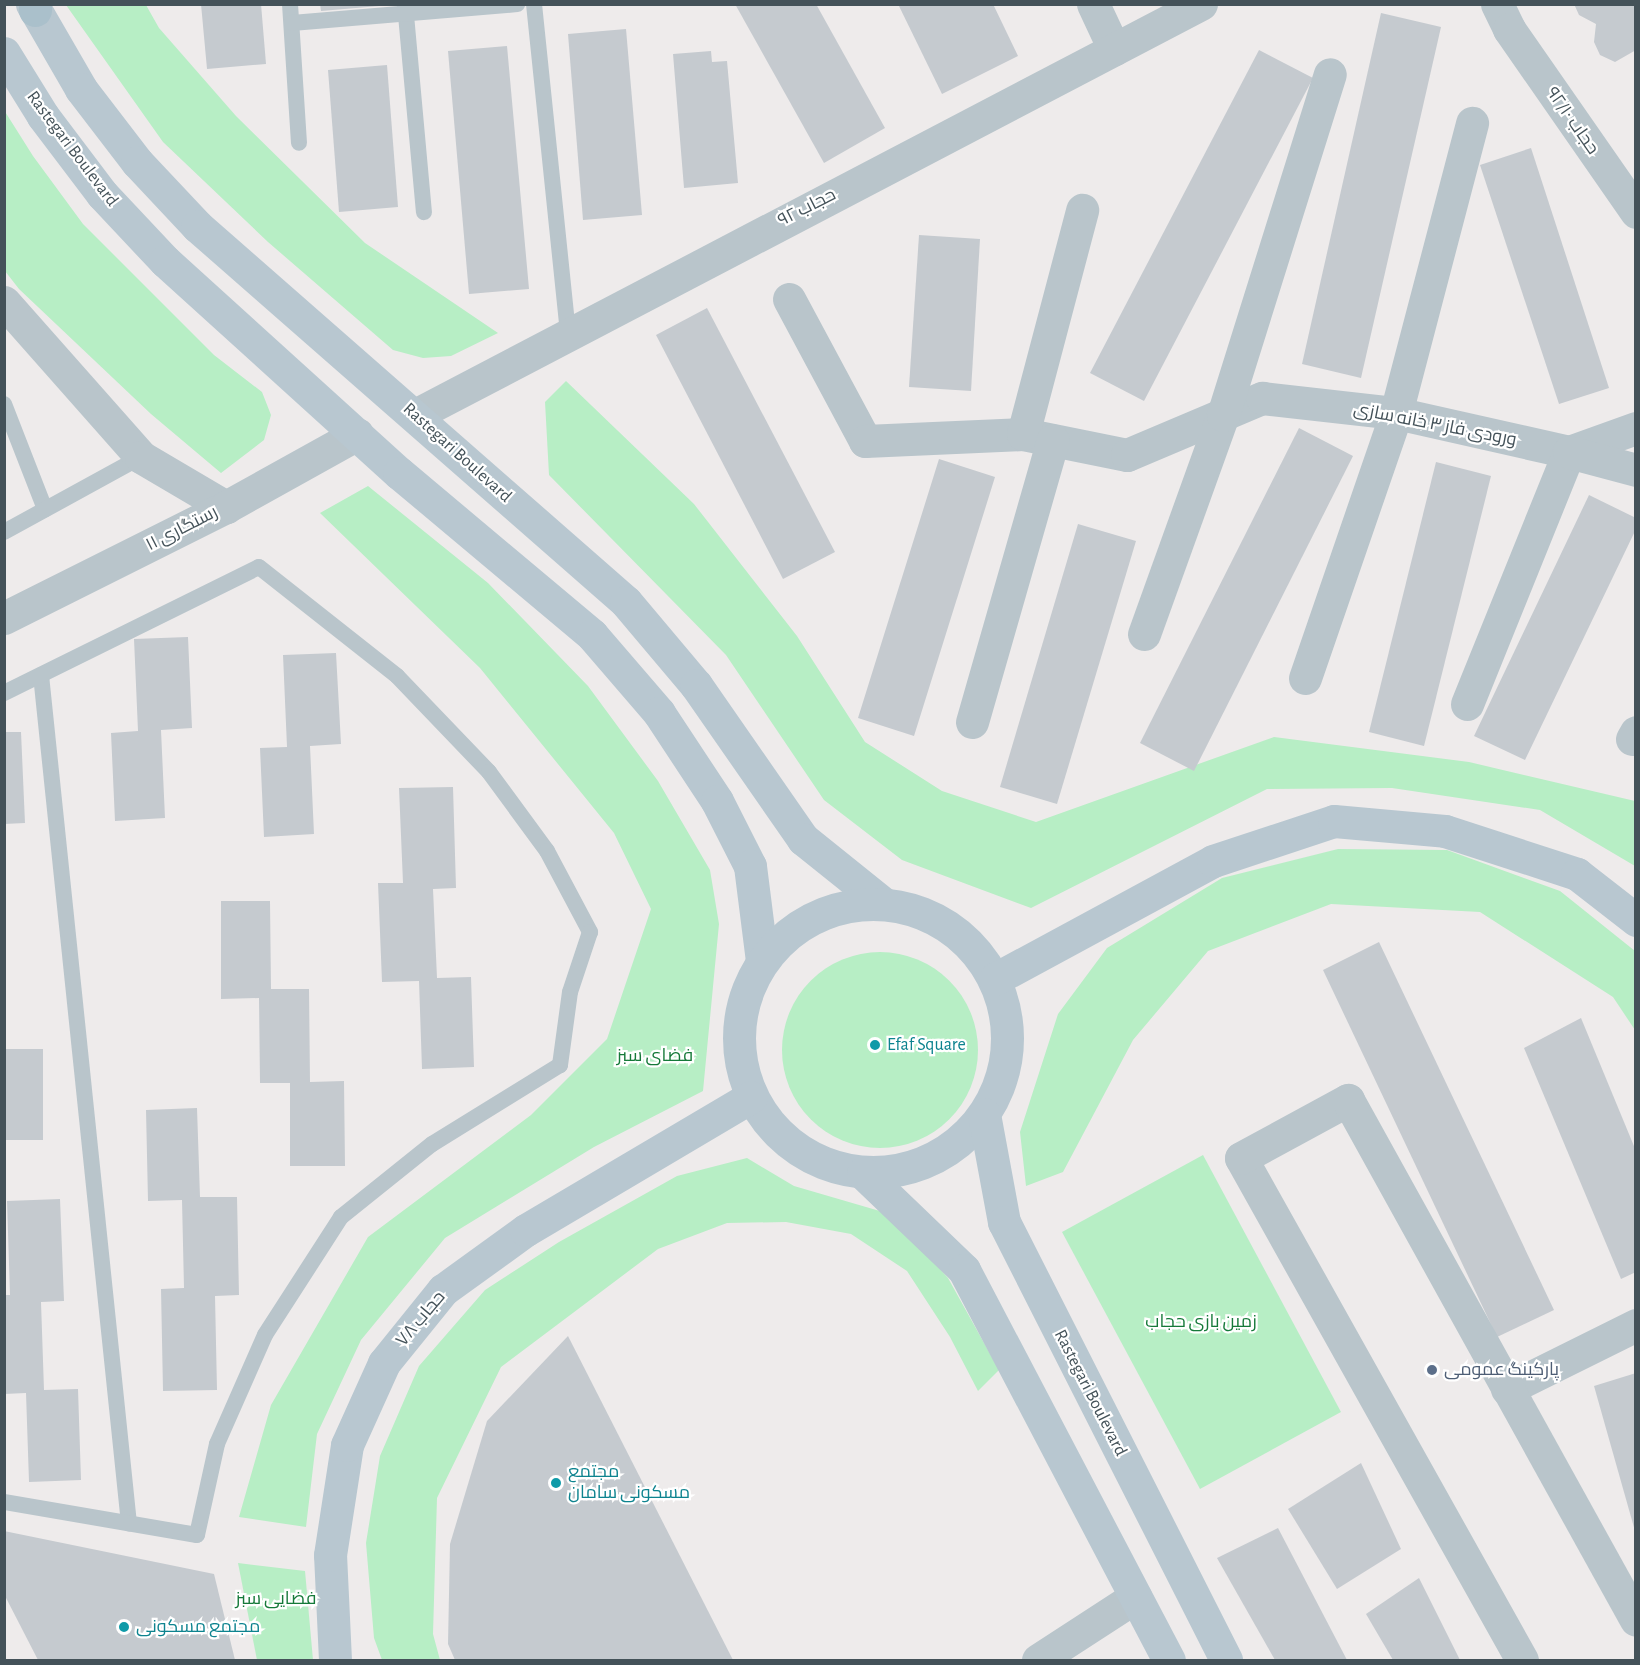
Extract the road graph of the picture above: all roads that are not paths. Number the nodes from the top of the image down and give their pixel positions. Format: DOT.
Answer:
graph roads {
  1 [pos="290,4"];
  2 [pos="517,4"];
  3 [pos="534,4"];
  4 [pos="1093,4"];
  5 [pos="1201,4"];
  6 [pos="34,6"];
  7 [pos="406,9"];
  8 [pos="1503,17"];
  9 [pos="292,23"];
  10 [pos="1114,48"];
  11 [pos="4,53"];
  12 [pos="1330,74"];
  13 [pos="1472,123"];
  14 [pos="299,143"];
  15 [pos="1082,210"];
  16 [pos="424,212"];
  17 [pos="1635,212"];
  18 [pos="789,299"];
  19 [pos="4,302"];
  20 [pos="568,331"];
  21 [pos="4,404"];
  22 [pos="1396,413"];
  23 [pos="415,414"];
  24 [pos="1223,415"];
  25 [pos="1635,428"];
  26 [pos="357,434"];
  27 [pos="1038,437"];
  28 [pos="1569,452"];
  29 [pos="141,457"];
  30 [pos="1635,470"];
  31 [pos="226,507"];
  32 [pos="45,509"];
  33 [pos="4,532"];
  34 [pos="4,618"];
  35 [pos="1144,634"];
  36 [pos="40,675"];
  37 [pos="1305,678"];
  38 [pos="4,693"];
  39 [pos="1467,704"];
  40 [pos="972,722"];
  41 [pos="883,903"];
  42 [pos="1635,920"];
  43 [pos="762,961"];
  44 [pos="995,979"];
  45 [pos="751,1097"];
  46 [pos="984,1114"];
  47 [pos="863,1173"];
  48 [pos="1635,1325"];
  49 [pos="1507,1389"];
  50 [pos="4,1502"];
  51 [pos="129,1523"];
  52 [pos="1136,1597"];
  53 [pos="1635,1620"];
  54 [pos="335,1660"];
  55 [pos="1038,1660"];
  56 [pos="1169,1660"];
  57 [pos="1226,1660"];
  58 [pos="1522,1660"];
  1 -- 9 [label="lane"];
  2 -- 7 [label="lane"];
  3 -- 20 [label="lane"];
  4 -- 10 [label="street"];
  5 -- 10 [label="street, حجاب ۹۲"];
  6 -- 23 [label="street, Rastegari Boulevard"];
  7 -- 9 [label="lane"];
  7 -- 16 [label="lane"];
  8 -- 17 [label="street, حجاب ۹۲/۱۰"];
  9 -- 14 [label="lane"];
  10 -- 20 [label="street, حجاب ۹۲"];
  11 -- 26 [label="street, Rastegari Boulevard"];
  12 -- 24 [label="street"];
  13 -- 22 [label="street"];
  15 -- 27 [label="street"];
  18 -- 27 [label="street, ورودی فاز ۳ خانه سازی"];
  19 -- 29 [label="street"];
  20 -- 23 [label="street, حجاب ۹۲"];
  21 -- 32 [label="lane"];
  22 -- 24 [label="street, ورودی فاز ۳ خانه سازی"];
  22 -- 28 [label="street, ورودی فاز ۳ خانه سازی"];
  22 -- 37 [label="street"];
  23 -- 41 [label="street, Rastegari Boulevard"];
  24 -- 27 [label="street, ورودی فاز ۳ خانه سازی"];
  24 -- 35 [label="street"];
  25 -- 28 [label="street"];
  26 -- 31 [label="street, رستگاری ۱۱"];
  26 -- 43 [label="street, Rastegari Boulevard"];
  27 -- 40 [label="street"];
  28 -- 30 [label="street, ورودی فاز ۳ خانه سازی"];
  28 -- 39 [label="street"];
  29 -- 31 [label="street"];
  29 -- 32 [label="lane"];
  31 -- 34 [label="street, رستگاری ۱۱"];
  32 -- 33 [label="lane"];
  36 -- 38 [label="lane"];
  36 -- 51 [label="lane"];
  36 -- 51 [label="lane"];
  41 -- 43 [label="street"];
  41 -- 44 [label="street"];
  42 -- 44 [label="street"];
  43 -- 45 [label="street"];
  44 -- 46 [label="street"];
  45 -- 47 [label="street"];
  45 -- 54 [label="street, حجاب ۷۸"];
  46 -- 47 [label="street"];
  46 -- 57 [label="street, Rastegari Boulevard"];
  47 -- 52 [label="street"];
  48 -- 49 [label="street"];
  49 -- 53 [label="street"];
  49 -- 58 [label="street"];
  50 -- 51 [label="lane"];
  52 -- 55 [label="street"];
  52 -- 56 [label="street"];
}
